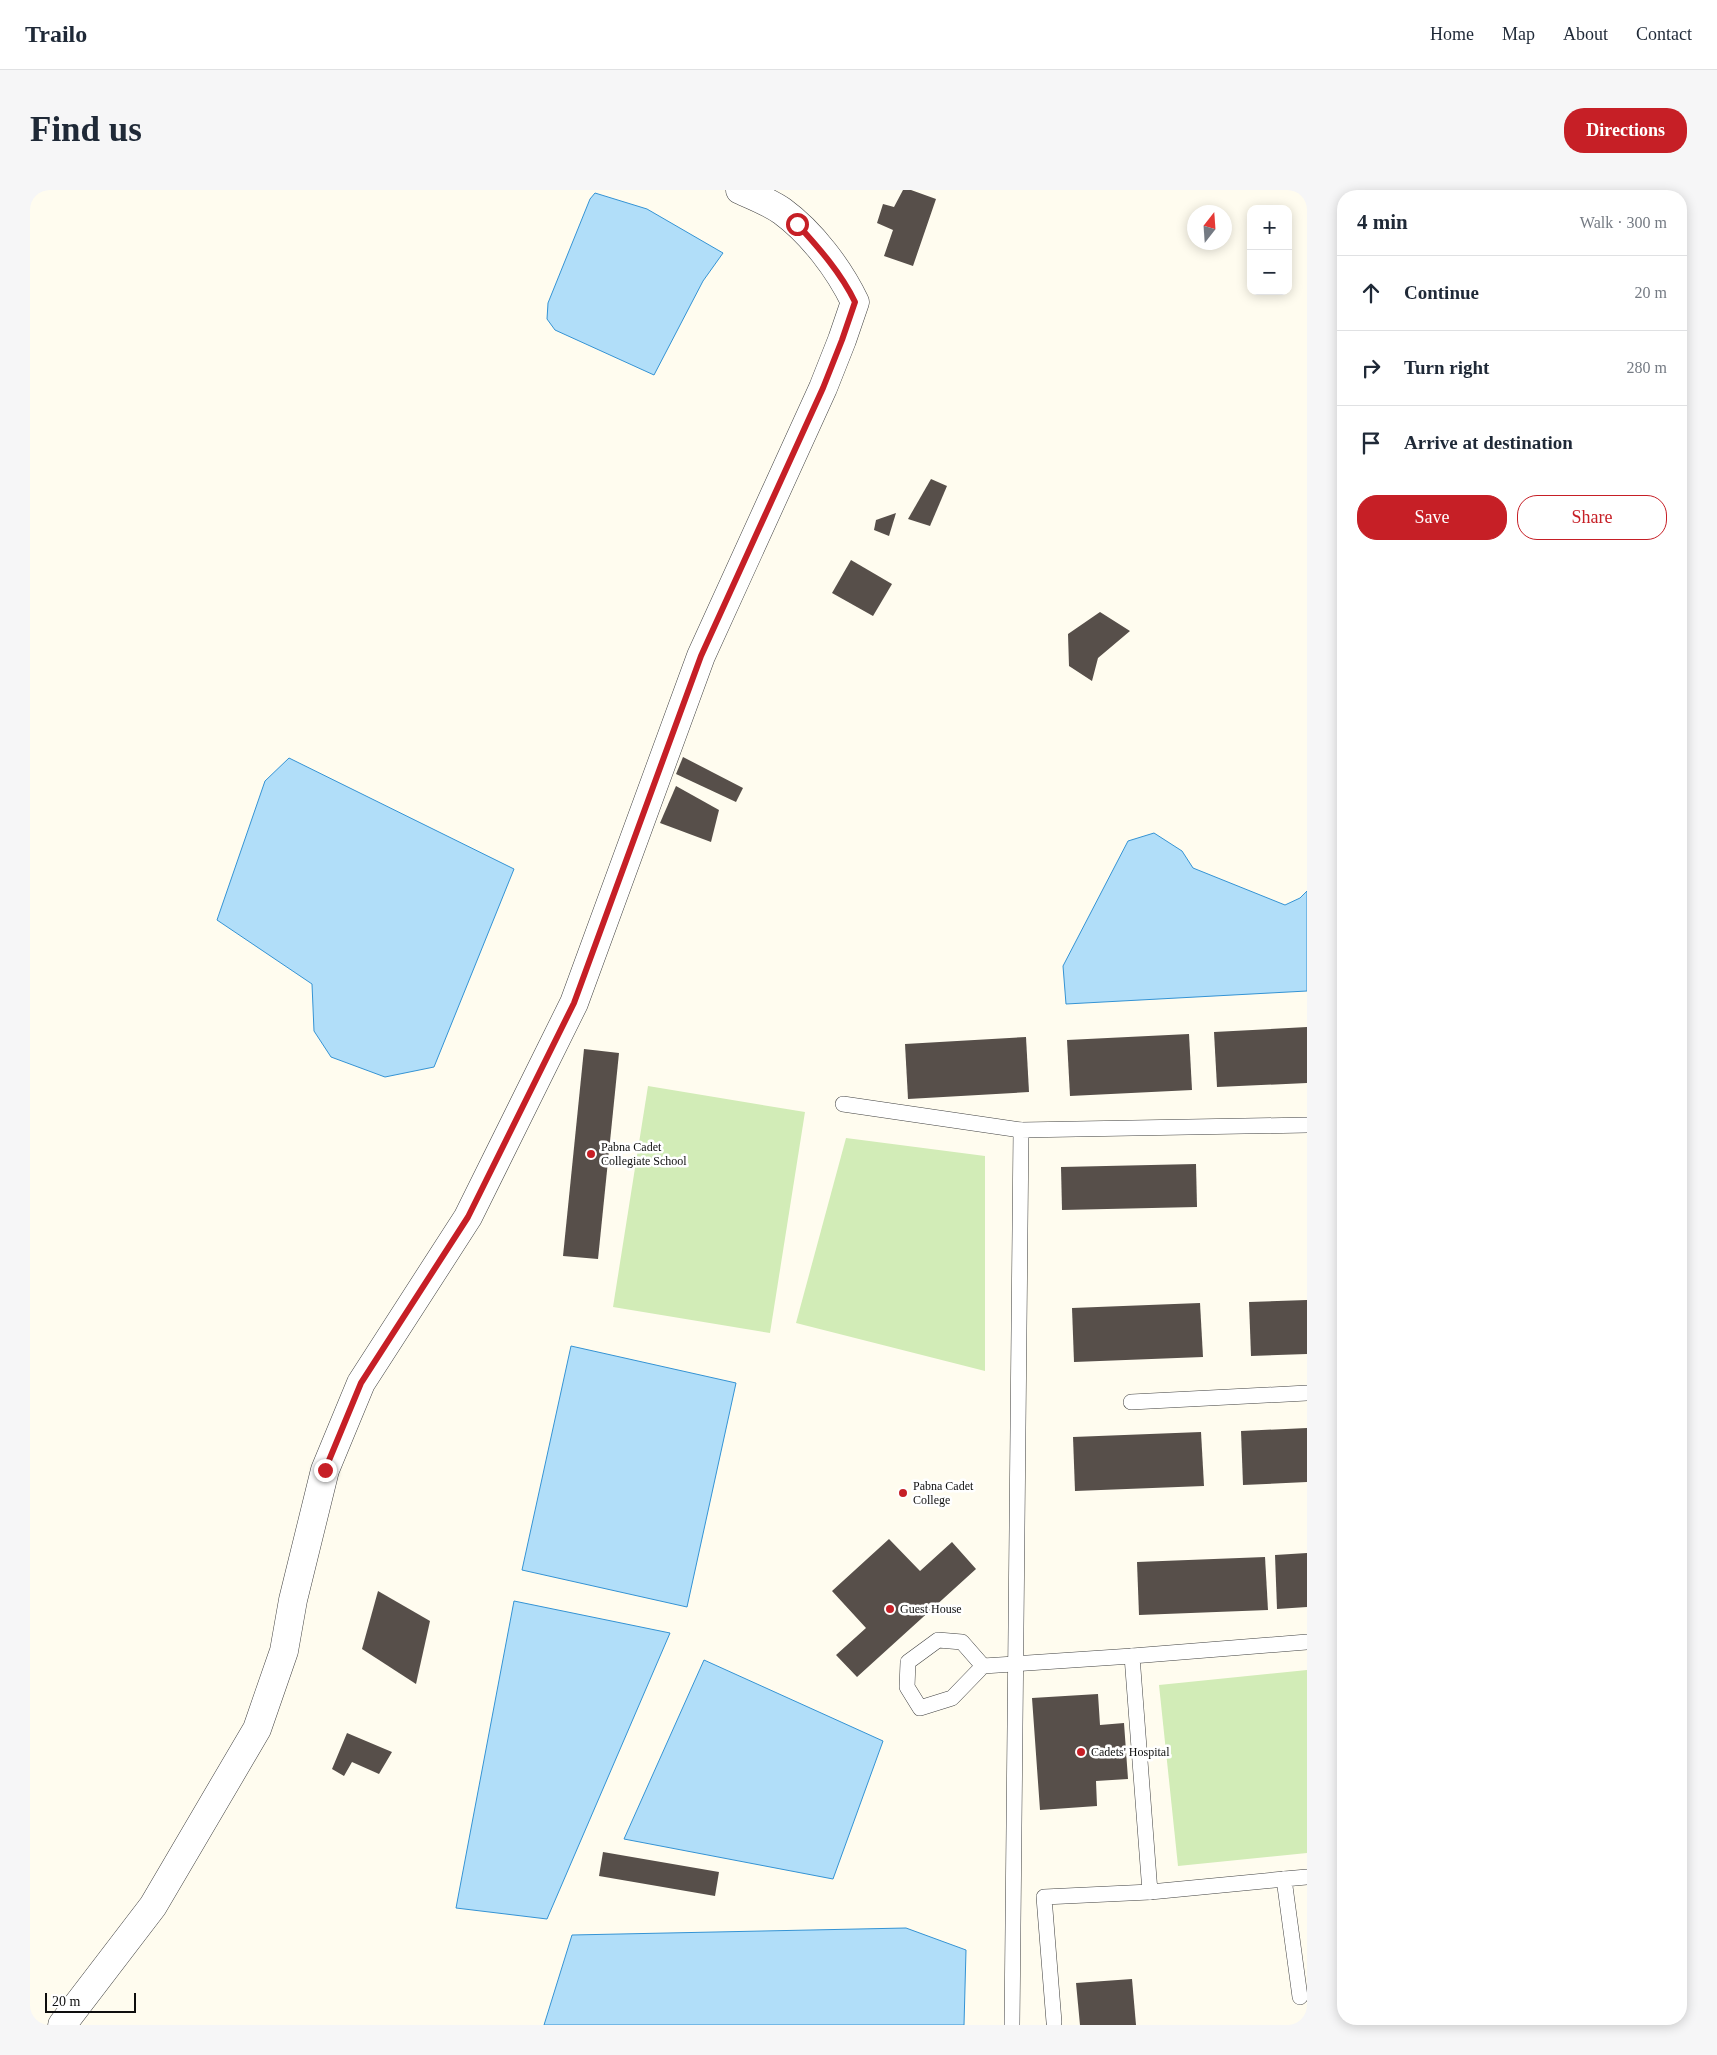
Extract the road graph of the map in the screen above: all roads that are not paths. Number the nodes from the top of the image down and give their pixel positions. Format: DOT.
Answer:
graph roads {
  1 [pos="740,190"];
  2 [pos="843,1104"];
  3 [pos="1307,1125"];
  4 [pos="1021,1130"];
  5 [pos="1307,1393"];
  6 [pos="1131,1402"];
  7 [pos="1307,1642"];
  8 [pos="1132,1656"];
  9 [pos="1015,1665"];
  10 [pos="984,1666"];
  11 [pos="1307,1877"];
  12 [pos="1284,1879"];
  13 [pos="1150,1892"];
  14 [pos="1300,1997"];
  15 [pos="1054,2022"];
  16 [pos="62,2025"];
  17 [pos="1012,2025"];
  1 -- 16 [label="street"];
  2 -- 4 [label="lane"];
  3 -- 4 [label="lane"];
  4 -- 9 [label="lane"];
  5 -- 6 [label="lane"];
  7 -- 8 [label="lane"];
  8 -- 9 [label="lane"];
  8 -- 13 [label="lane"];
  9 -- 10 [label="lane"];
  9 -- 17 [label="lane"];
  10 -- 10 [label="lane"];
  11 -- 12 [label="lane"];
  12 -- 13 [label="lane"];
  12 -- 14 [label="lane"];
  13 -- 15 [label="lane"];
}
